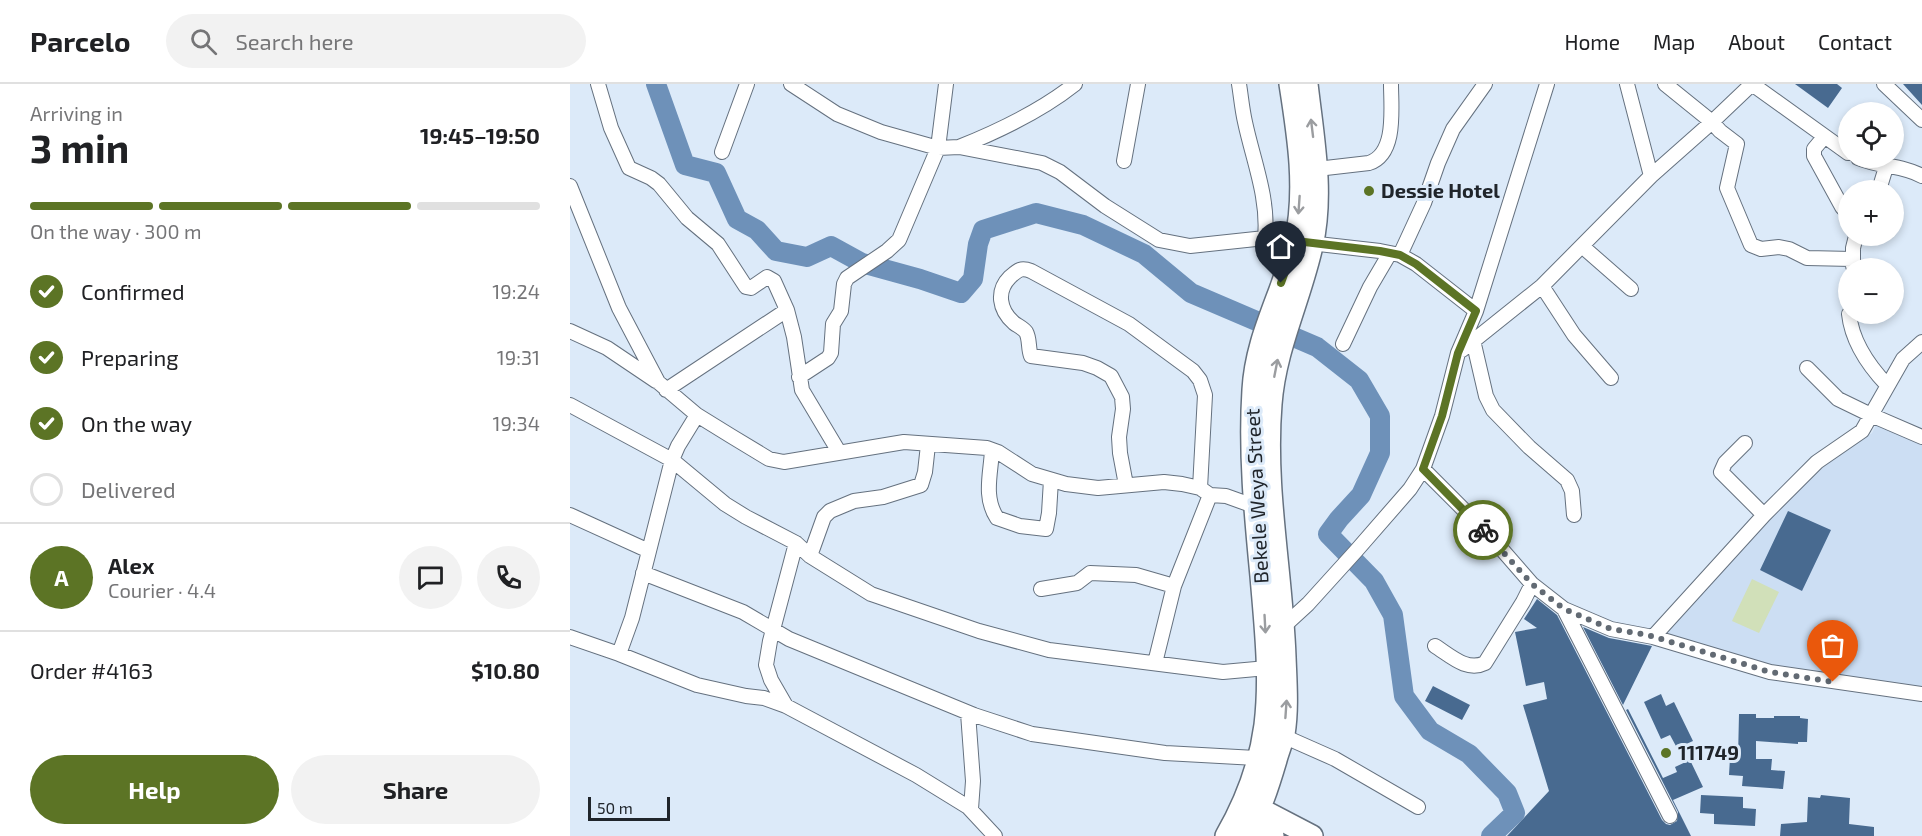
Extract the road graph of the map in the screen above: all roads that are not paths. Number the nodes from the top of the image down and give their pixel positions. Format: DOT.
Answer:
graph roads {
  1 [pos="598,84"];
  2 [pos="747,84"];
  3 [pos="791,84"];
  4 [pos="946,84"];
  5 [pos="1075,84"];
  6 [pos="1138,84"];
  7 [pos="1239,84"];
  8 [pos="1290,84"];
  9 [pos="1306,84"];
  10 [pos="1391,84"];
  11 [pos="1485,84"];
  12 [pos="1547,84"];
  13 [pos="1627,84"];
  14 [pos="1665,84"];
  15 [pos="1752,84"];
  16 [pos="1884,84"];
  17 [pos="1922,120"];
  18 [pos="1712,122"];
  19 [pos="1824,138"];
  20 [pos="958,147"];
  21 [pos="1838,147"];
  22 [pos="938,148"];
  23 [pos="723,152"];
  24 [pos="1124,161"];
  25 [pos="1897,168"];
  26 [pos="1317,169"];
  27 [pos="1651,176"];
  28 [pos="1922,176"];
  29 [pos="570,186"];
  30 [pos="1838,200"];
  31 [pos="1265,238"];
  32 [pos="1304,243"];
  33 [pos="1582,247"];
  34 [pos="1395,254"];
  35 [pos="1838,262"];
  36 [pos="1542,286"];
  37 [pos="1631,289"];
  38 [pos="787,310"];
  39 [pos="1476,311"];
  40 [pos="1850,324"];
  41 [pos="570,331"];
  42 [pos="1274,332"];
  43 [pos="1473,340"];
  44 [pos="1922,342"];
  45 [pos="1343,344"];
  46 [pos="1458,353"];
  47 [pos="1807,368"];
  48 [pos="799,376"];
  49 [pos="1611,378"];
  50 [pos="1887,385"];
  51 [pos="662,386"];
  52 [pos="570,405"];
  53 [pos="698,415"];
  54 [pos="1871,415"];
  55 [pos="1922,437"];
  56 [pos="1744,443"];
  57 [pos="928,445"];
  58 [pos="992,450"];
  59 [pos="839,452"];
  60 [pos="672,460"];
  61 [pos="1423,469"];
  62 [pos="1052,480"];
  63 [pos="1126,485"];
  64 [pos="1205,491"];
  65 [pos="1254,506"];
  66 [pos="1764,514"];
  67 [pos="570,515"];
  68 [pos="1574,515"];
  69 [pos="796,543"];
  70 [pos="649,551"];
  71 [pos="810,555"];
  72 [pos="643,573"];
  73 [pos="1532,584"];
  74 [pos="1173,586"];
  75 [pos="1041,589"];
  76 [pos="1564,609"];
  77 [pos="1284,626"];
  78 [pos="774,630"];
  79 [pos="570,637"];
  80 [pos="1653,637"];
  81 [pos="1435,646"];
  82 [pos="619,654"];
  83 [pos="1155,663"];
  84 [pos="1267,668"];
  85 [pos="1922,694"];
  86 [pos="786,706"];
  87 [pos="968,713"];
  88 [pos="1284,736"];
  89 [pos="1256,758"];
  90 [pos="1269,786"];
  91 [pos="1418,807"];
  92 [pos="971,809"];
  93 [pos="1670,816"];
  94 [pos="1244,821"];
  95 [pos="1291,825"];
  96 [pos="995,836"];
  97 [pos="1273,836"];
  98 [pos="1312,836"];
  1 -- 38 [label="street"];
  2 -- 23 [label="street"];
  3 -- 22 [label="street"];
  4 -- 22 [label="street"];
  5 -- 20 [label="street"];
  6 -- 24 [label="street"];
  7 -- 31 [label="street"];
  8 -- 32 [label="main road, Bekele Weya Street, one-way"];
  26 -- 9 [label="main road, one-way"];
  10 -- 26 [label="street"];
  11 -- 34 [label="street"];
  12 -- 39 [label="street"];
  13 -- 27 [label="street"];
  14 -- 18 [label="street"];
  15 -- 18 [label="street"];
  15 -- 19 [label="street"];
  16 -- 17 [label="street"];
  18 -- 27 [label="street"];
  18 -- 35 [label="street"];
  19 -- 21 [label="street"];
  19 -- 30 [label="street"];
  20 -- 22 [label="street"];
  20 -- 31 [label="street"];
  22 -- 48 [label="street"];
  25 -- 28 [label="street"];
  26 -- 32 [label="main road"];
  27 -- 33 [label="street"];
  29 -- 51 [label="street"];
  31 -- 32 [label="street"];
  32 -- 34 [label="street"];
  32 -- 42 [label="main road, Bekele Weya Street"];
  33 -- 36 [label="street"];
  33 -- 37 [label="street"];
  34 -- 39 [label="street"];
  34 -- 45 [label="street"];
  36 -- 43 [label="street"];
  36 -- 49 [label="street"];
  38 -- 48 [label="street"];
  38 -- 51 [label="street"];
  39 -- 46 [label="street"];
  40 -- 50 [label="street"];
  41 -- 51 [label="street"];
  42 -- 65 [label="main road, Bekele Weya Street"];
  77 -- 42 [label="main road, one-way"];
  43 -- 46 [label="street"];
  43 -- 68 [label="street"];
  44 -- 50 [label="street"];
  46 -- 61 [label="street"];
  47 -- 54 [label="street"];
  48 -- 59 [label="street"];
  50 -- 54 [label="street"];
  51 -- 53 [label="street"];
  52 -- 60 [label="street"];
  53 -- 59 [label="street"];
  53 -- 60 [label="street"];
  54 -- 55 [label="street"];
  54 -- 66 [label="street"];
  56 -- 66 [label="street"];
  57 -- 58 [label="street"];
  57 -- 59 [label="street"];
  57 -- 71 [label="street"];
  58 -- 62 [label="street"];
  58 -- 62 [label="street"];
  60 -- 69 [label="street"];
  60 -- 70 [label="street"];
  61 -- 73 [label="street"];
  61 -- 77 [label="street"];
  62 -- 63 [label="street"];
  63 -- 64 [label="street"];
  63 -- 64 [label="street"];
  64 -- 65 [label="street"];
  64 -- 74 [label="street"];
  65 -- 84 [label="main road, Bekele Weya Street, one-way"];
  66 -- 80 [label="street"];
  67 -- 70 [label="street"];
  69 -- 71 [label="street"];
  69 -- 78 [label="street"];
  70 -- 72 [label="street"];
  71 -- 83 [label="street"];
  72 -- 78 [label="street"];
  72 -- 82 [label="street"];
  73 -- 76 [label="street"];
  73 -- 81 [label="street"];
  74 -- 75 [label="street"];
  74 -- 83 [label="street"];
  76 -- 80 [label="street"];
  76 -- 93 [label="street"];
  88 -- 77 [label="main road, one-way"];
  78 -- 86 [label="street"];
  78 -- 87 [label="street"];
  79 -- 82 [label="street"];
  80 -- 85 [label="street"];
  82 -- 86 [label="street"];
  83 -- 84 [label="street"];
  84 -- 89 [label="main road, Bekele Weya Street"];
  86 -- 92 [label="street"];
  87 -- 89 [label="street"];
  87 -- 92 [label="street"];
  88 -- 90 [label="main road"];
  88 -- 91 [label="street"];
  89 -- 94 [label="main road, Bekele Weya Street"];
  90 -- 94 [label="main road"];
  90 -- 95 [label="main road"];
  92 -- 96 [label="street"];
  94 -- 95 [label="main road"];
  94 -- 97 [label="main road"];
  95 -- 98 [label="main road"];
}
